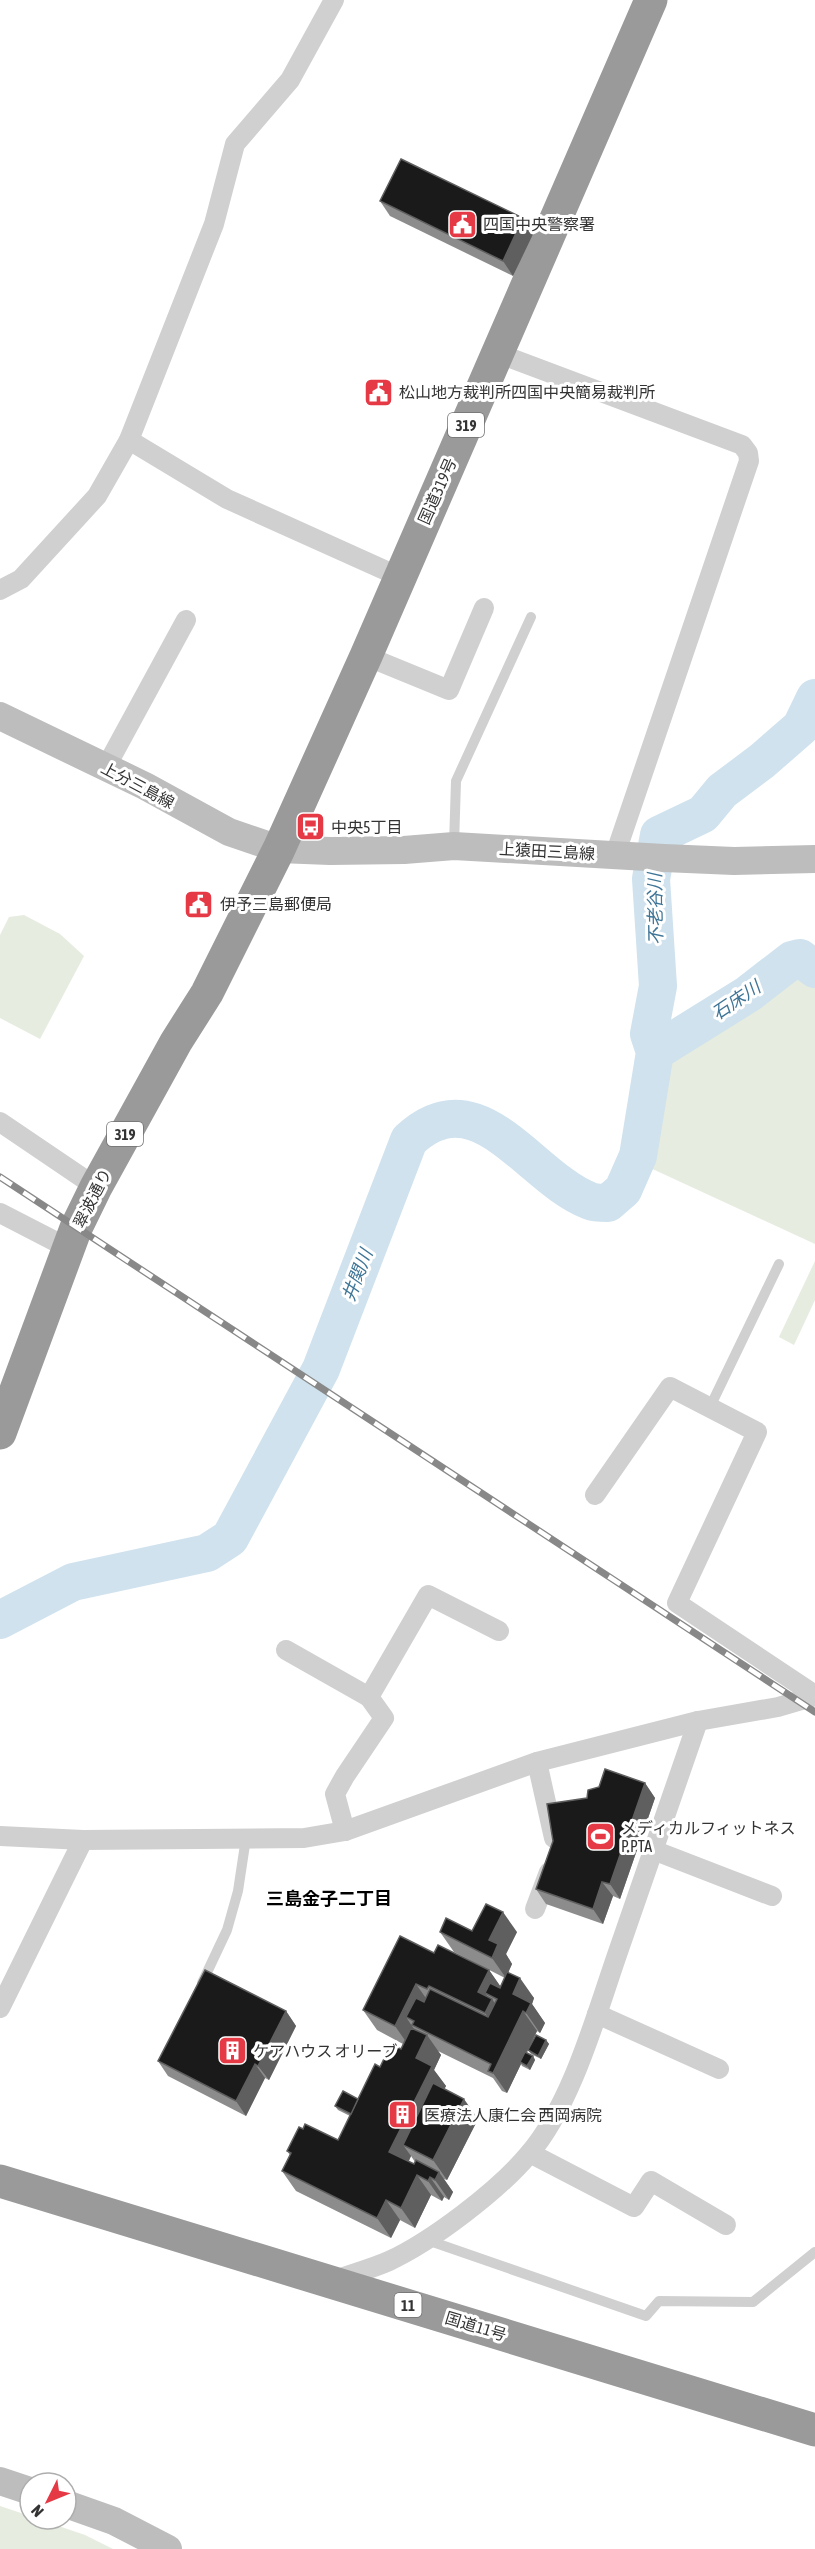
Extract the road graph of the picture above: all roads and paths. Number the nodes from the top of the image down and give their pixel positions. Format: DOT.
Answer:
graph roads {
  1 [pos="334,0"];
  2 [pos="651,0"];
  3 [pos="497,353"];
  4 [pos="129,440"];
  5 [pos="399,577"];
  6 [pos="0,590"];
  7 [pos="484,608"];
  8 [pos="531,617"];
  9 [pos="186,620"];
  10 [pos="366,656"];
  11 [pos="0,717"];
  12 [pos="106,767"];
  13 [pos="454,846"];
  14 [pos="279,849"];
  15 [pos="640,857"];
  16 [pos="815,860"];
  17 [pos="0,1122"];
  18 [pos="96,1187"];
  19 [pos="0,1213"];
  20 [pos="68,1248"];
  21 [pos="779,1264"];
  22 [pos="710,1407"];
  23 [pos="0,1433"];
  24 [pos="595,1495"];
  25 [pos="499,1631"];
  26 [pos="286,1650"];
  27 [pos="815,1696"];
  28 [pos="369,1697"];
  29 [pos="699,1721"];
  30 [pos="537,1762"];
  31 [pos="345,1831"];
  32 [pos="0,1836"];
  33 [pos="246,1838"];
  34 [pos="83,1840"];
  35 [pos="653,1850"];
  36 [pos="772,1896"];
  37 [pos="535,1909"];
  38 [pos="199,1989"];
  39 [pos="0,2008"];
  40 [pos="597,2014"];
  41 [pos="719,2068"];
  42 [pos="530,2153"];
  43 [pos="0,2181"];
  44 [pos="726,2225"];
  45 [pos="427,2240"];
  46 [pos="815,2252"];
  47 [pos="332,2281"];
  48 [pos="806,2430"];
  49 [pos="0,2481"];
  50 [pos="18,2487"];
  51 [pos="78,2508"];
  52 [pos="168,2549"];
  1 -- 4 [label="street"];
  2 -- 3 [label="highway, 国道319号 / 319"];
  3 -- 5 [label="highway, 国道319号 / 319"];
  3 -- 15 [label="street"];
  4 -- 5 [label="street"];
  4 -- 6 [label="street"];
  5 -- 10 [label="highway, 国道319号 / 319"];
  7 -- 10 [label="street"];
  8 -- 13 [label="lane"];
  9 -- 12 [label="street"];
  10 -- 14 [label="highway, 国道319号 / 319"];
  11 -- 12 [label="main road, 上分三島線"];
  12 -- 14 [label="main road, 上分三島線"];
  13 -- 14 [label="main road, 上猿田三島線"];
  13 -- 15 [label="main road, 上猿田三島線"];
  14 -- 18 [label="highway, 翠波通り / 319"];
  15 -- 16 [label="main road, 上猿田三島線"];
  17 -- 18 [label="street"];
  18 -- 20 [label="highway, 翠波通り / 319"];
  19 -- 20 [label="street"];
  20 -- 23 [label="highway, 翠波通り / 319"];
  21 -- 22 [label="lane"];
  22 -- 24 [label="street"];
  22 -- 27 [label="street"];
  25 -- 28 [label="street"];
  26 -- 28 [label="street"];
  27 -- 29 [label="street"];
  28 -- 31 [label="street"];
  29 -- 30 [label="street"];
  29 -- 35 [label="street"];
  30 -- 31 [label="street"];
  30 -- 37 [label="street"];
  31 -- 33 [label="street"];
  32 -- 34 [label="street"];
  33 -- 34 [label="street"];
  33 -- 38 [label="lane"];
  34 -- 39 [label="street"];
  35 -- 36 [label="street"];
  35 -- 40 [label="street"];
  40 -- 41 [label="street"];
  40 -- 42 [label="street"];
  42 -- 44 [label="street"];
  42 -- 45 [label="street"];
  43 -- 47 [label="highway, 国道11号 / 11"];
  45 -- 46 [label="lane"];
  45 -- 47 [label="street"];
  47 -- 48 [label="highway, 国道11号 / 11"];
  49 -- 50 [label="main road"];
  51 -- 52 [label="main road"];
}
